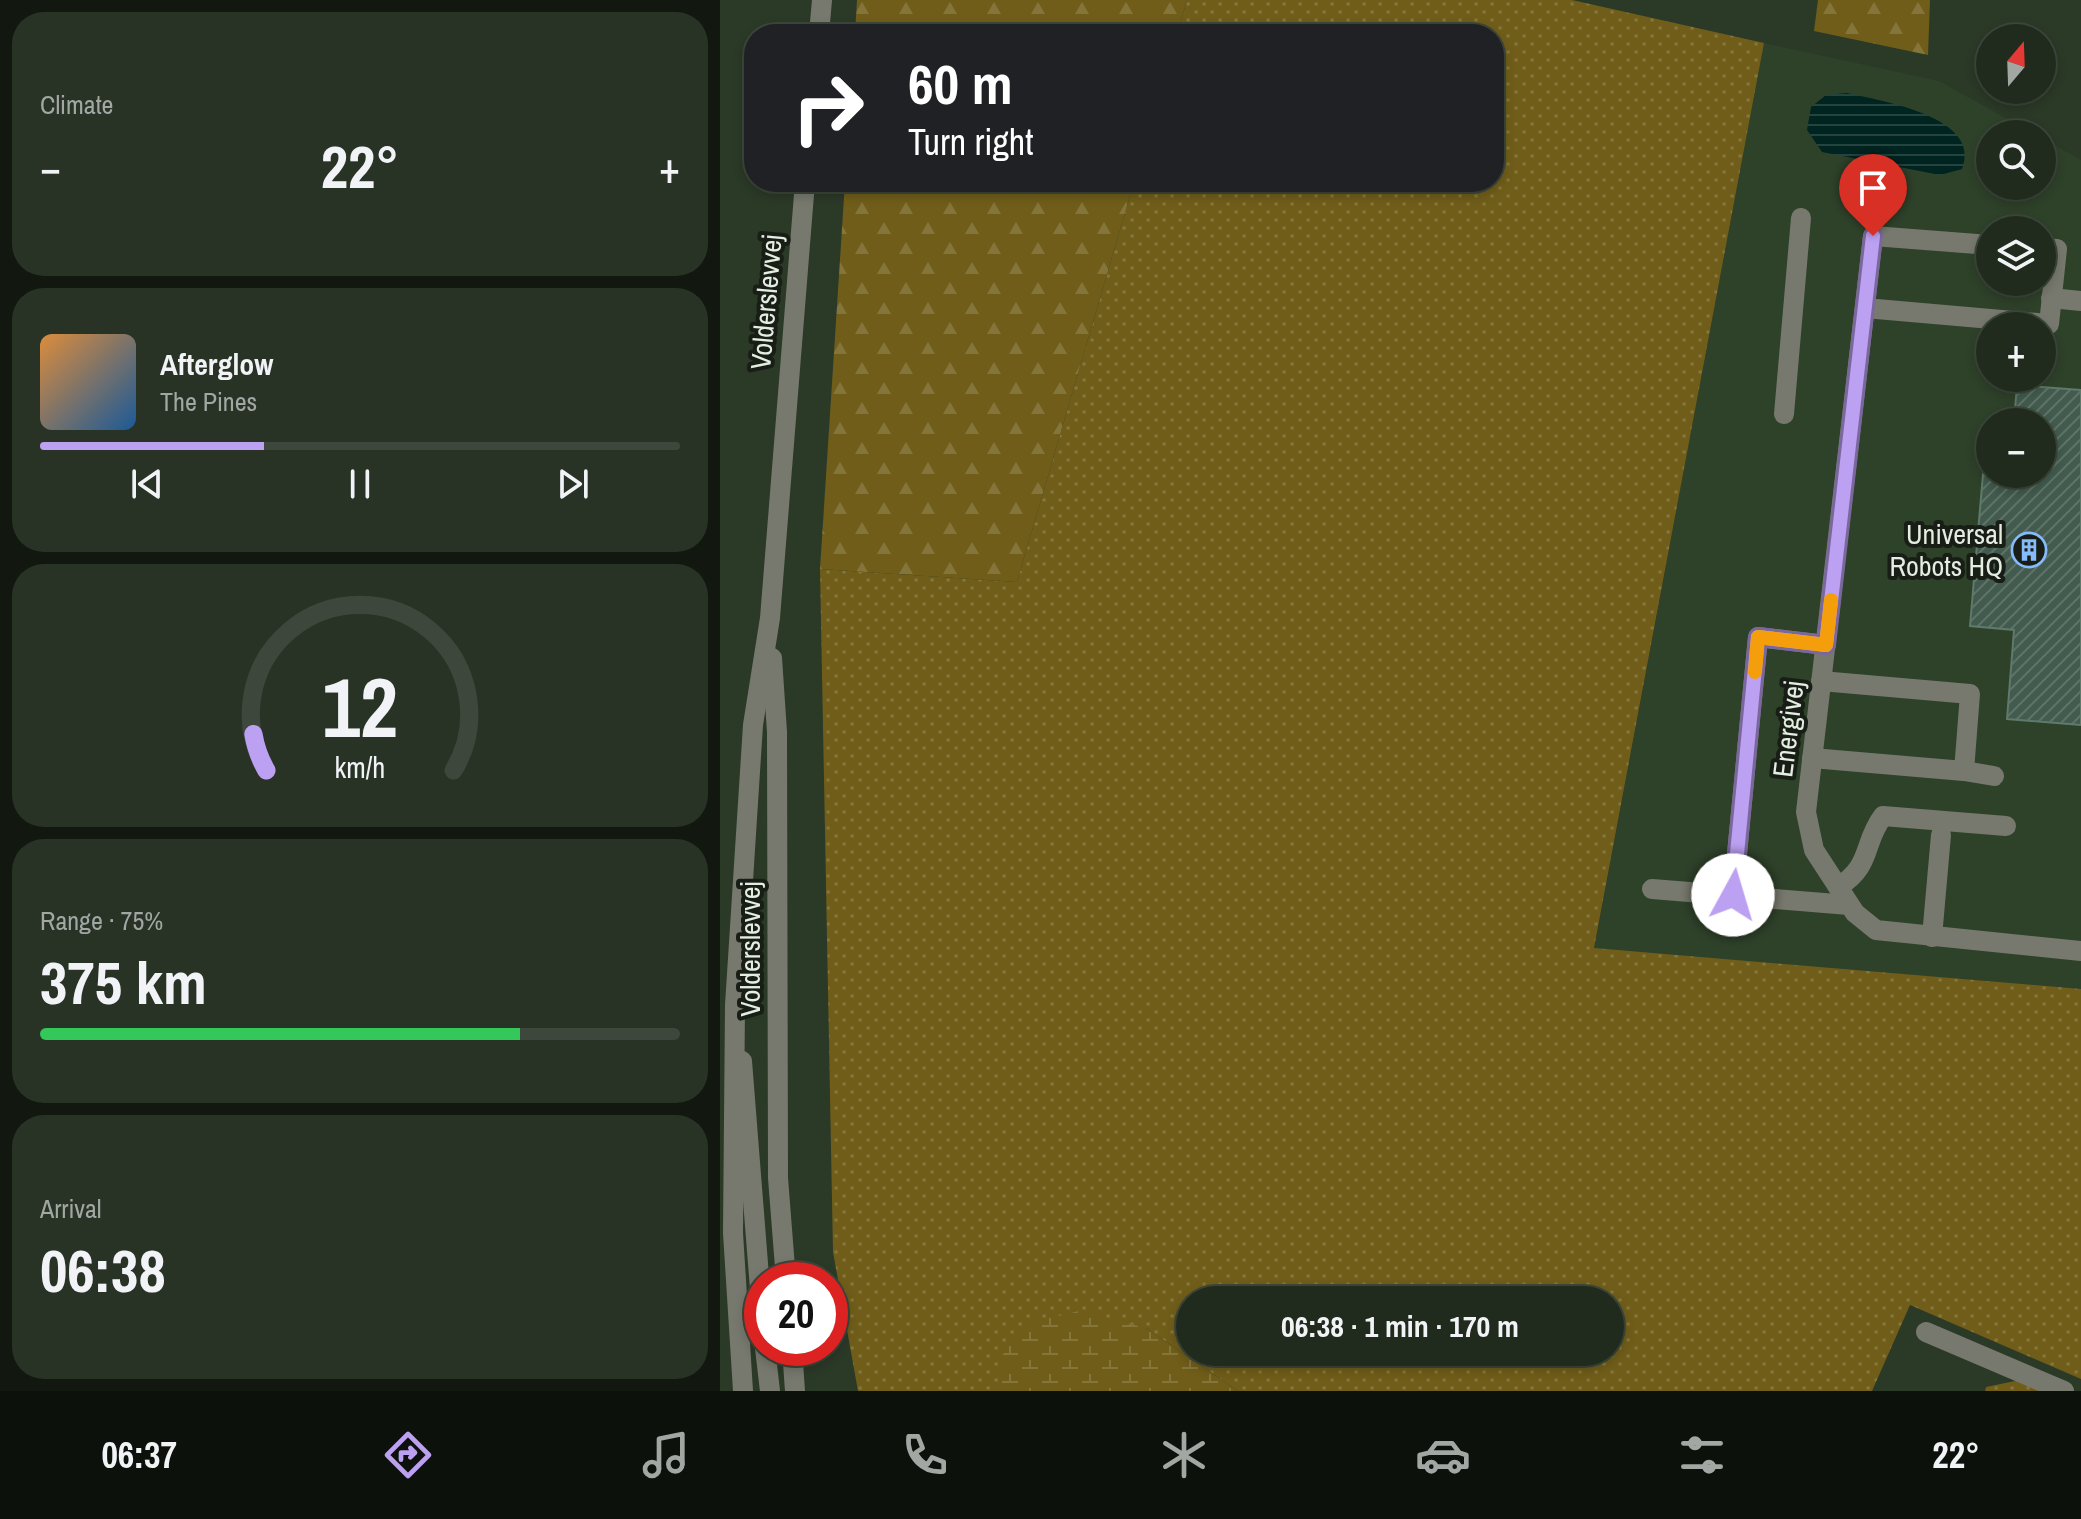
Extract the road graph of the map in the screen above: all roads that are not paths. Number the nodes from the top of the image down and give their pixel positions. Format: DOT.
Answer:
graph roads {
  1 [pos="822,0"];
  2 [pos="820,24"];
  3 [pos="804,192"];
  4 [pos="1801,218"];
  5 [pos="1976,244"];
  6 [pos="2051,298"];
  7 [pos="2081,301"];
  8 [pos="1865,308"];
  9 [pos="1784,414"];
  10 [pos="770,618"];
  11 [pos="1826,645"];
  12 [pos="1821,681"];
  13 [pos="1812,758"];
  14 [pos="1964,771"];
  15 [pos="1994,776"];
  16 [pos="2006,826"];
  17 [pos="1941,835"];
  18 [pos="1652,889"];
  19 [pos="1733,895"];
  20 [pos="1844,896"];
  21 [pos="1932,937"];
  22 [pos="2081,951"];
  23 [pos="735,1005"];
  24 [pos="757,1262"];
  25 [pos="785,1262"];
  26 [pos="1926,1332"];
  27 [pos="767,1366"];
  28 [pos="793,1366"];
  29 [pos="743,1391"];
  30 [pos="770,1391"];
  31 [pos="795,1391"];
  32 [pos="2064,1391"];
  1 -- 2 [label="street"];
  3 -- 10 [label="street, Volderslevvej"];
  4 -- 9 [label="street"];
  5 -- 8 [label="street, Energivej"];
  6 -- 7 [label="street"];
  6 -- 8 [label="street"];
  8 -- 11 [label="street, Energivej"];
  10 -- 23 [label="street, Volderslevvej"];
  10 -- 25 [label="street, Volderslevvej"];
  11 -- 12 [label="street, Energivej"];
  11 -- 19 [label="street"];
  12 -- 13 [label="street, Energivej"];
  12 -- 14 [label="street"];
  13 -- 14 [label="street"];
  13 -- 20 [label="street, Energivej"];
  14 -- 15 [label="street"];
  16 -- 20 [label="street"];
  17 -- 21 [label="street"];
  18 -- 19 [label="street"];
  19 -- 20 [label="street"];
  20 -- 21 [label="street, Energivej"];
  21 -- 22 [label="street, Energivej"];
  23 -- 24 [label="street"];
  23 -- 29 [label="street, Volderslevvej"];
  26 -- 32 [label="street"];
  27 -- 30 [label="street"];
  28 -- 31 [label="street"];
}
